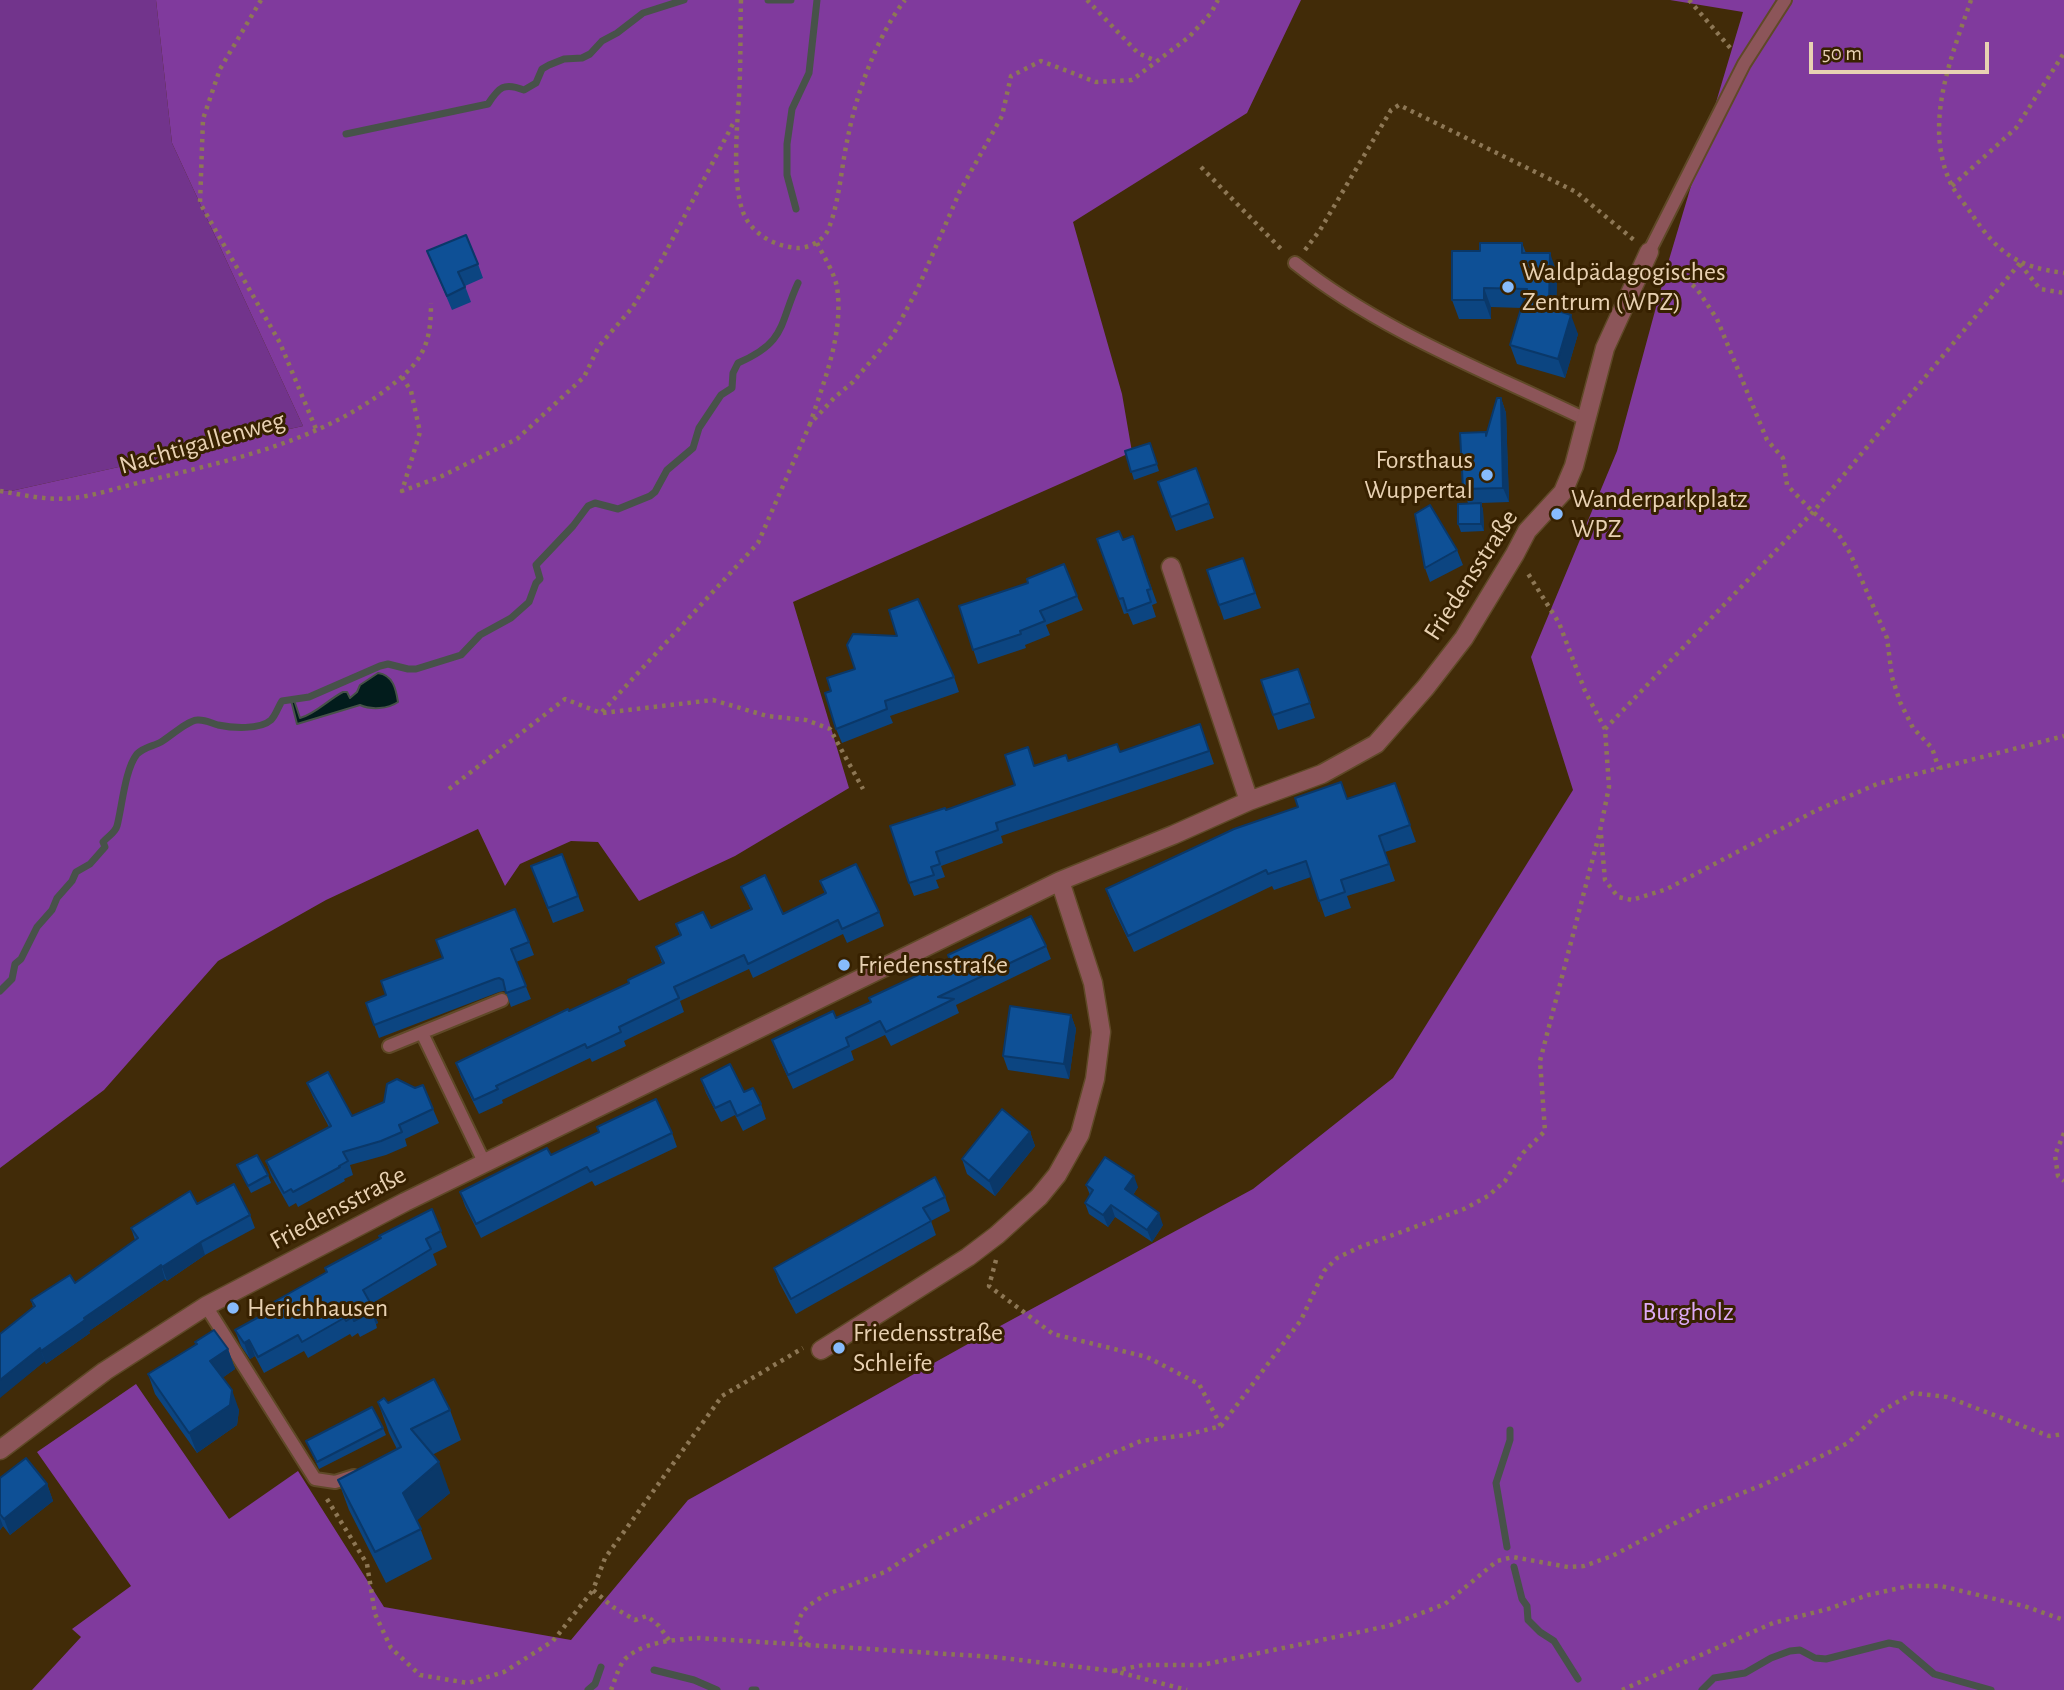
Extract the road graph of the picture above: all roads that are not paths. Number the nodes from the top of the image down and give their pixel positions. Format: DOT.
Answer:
graph roads {
  1 [pos="1785,0"];
  2 [pos="1648,252"];
  3 [pos="1295,263"];
  4 [pos="1587,420"];
  5 [pos="1171,567"];
  6 [pos="1249,801"];
  7 [pos="1060,881"];
  8 [pos="502,1000"];
  9 [pos="422,1033"];
  10 [pos="389,1046"];
  11 [pos="484,1162"];
  12 [pos="206,1306"];
  13 [pos="821,1350"];
  14 [pos="0,1450"];
  15 [pos="361,1473"];
  1 -- 2 [label="lane"];
  2 -- 4 [label="street, Friedensstraße"];
  3 -- 4 [label="lane"];
  4 -- 6 [label="street, Friedensstraße"];
  5 -- 6 [label="street"];
  6 -- 7 [label="street, Friedensstraße"];
  7 -- 11 [label="street, Friedensstraße"];
  7 -- 13 [label="street"];
  8 -- 9 [label="lane"];
  9 -- 10 [label="lane"];
  9 -- 11 [label="lane"];
  11 -- 12 [label="street, Friedensstraße"];
  12 -- 14 [label="street, Friedensstraße"];
  12 -- 15 [label="lane"];
}
